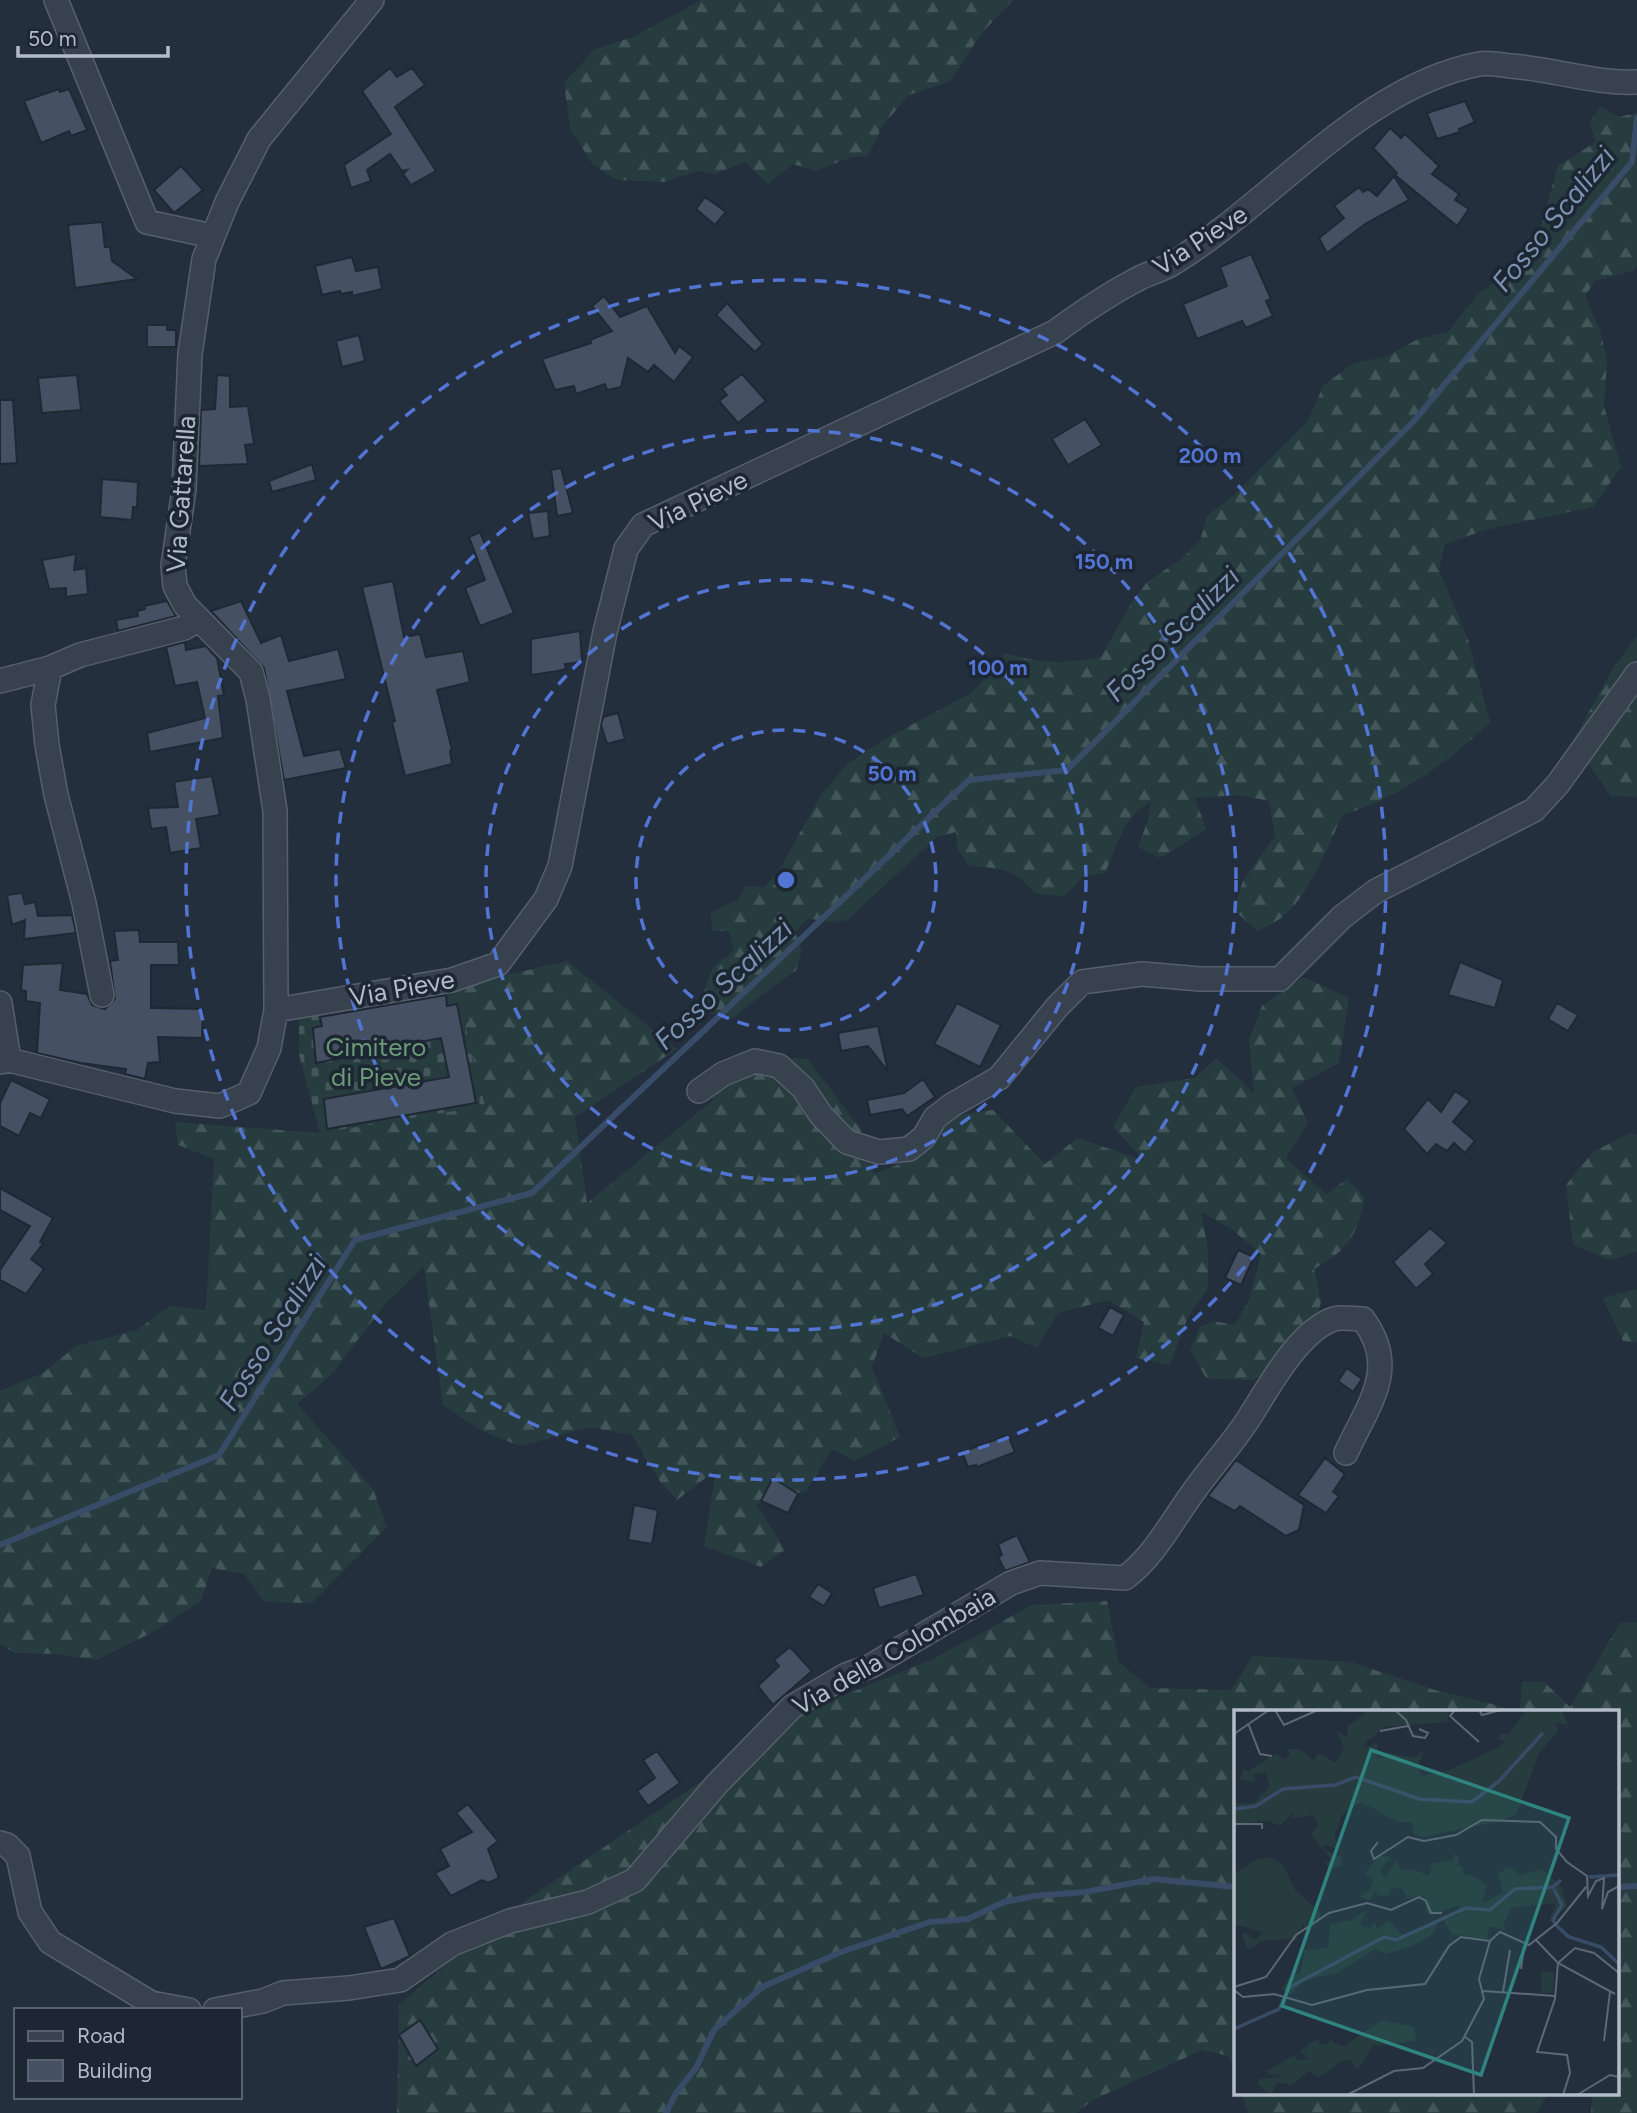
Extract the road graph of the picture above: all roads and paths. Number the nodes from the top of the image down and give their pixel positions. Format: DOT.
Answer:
graph roads {
  1 [pos="55,0"];
  2 [pos="372,0"];
  3 [pos="1626,82"];
  4 [pos="212,236"];
  5 [pos="198,620"];
  6 [pos="50,668"];
  7 [pos="1637,674"];
  8 [pos="0,681"];
  9 [pos="102,995"];
  10 [pos="0,1003"];
  11 [pos="276,1010"];
  12 [pos="5,1061"];
  13 [pos="699,1091"];
  14 [pos="1346,1453"];
  15 [pos="0,1843"];
  16 [pos="178,2008"];
  17 [pos="226,2008"];
  1 -- 4 [label="street"];
  2 -- 4 [label="street, Via Gattarella"];
  3 -- 11 [label="street, Via Pieve"];
  4 -- 5 [label="street, Via Gattarella"];
  5 -- 6 [label="street"];
  5 -- 11 [label="street, Via Gattarella"];
  6 -- 8 [label="street"];
  6 -- 9 [label="street"];
  7 -- 13 [label="street"];
  10 -- 12 [label="street"];
  11 -- 12 [label="street"];
  14 -- 17 [label="street, Via della Colombaia"];
  15 -- 16 [label="street"];
}
